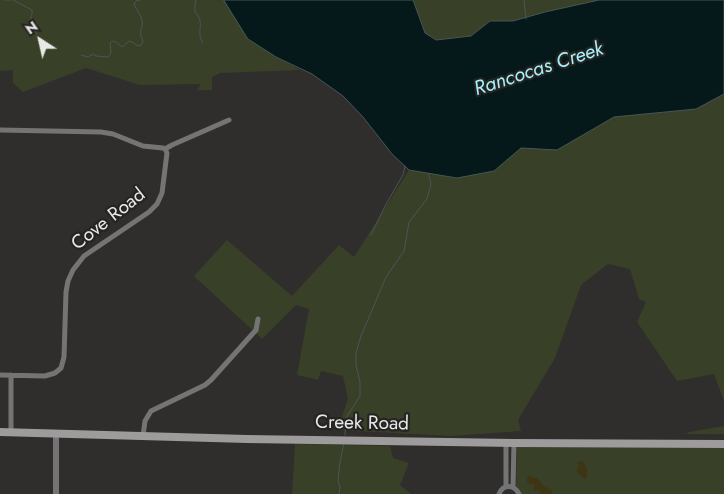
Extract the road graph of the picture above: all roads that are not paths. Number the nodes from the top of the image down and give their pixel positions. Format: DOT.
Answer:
graph roads {
  1 [pos="229,120"];
  2 [pos="0,130"];
  3 [pos="165,149"];
  4 [pos="258,319"];
  5 [pos="0,375"];
  6 [pos="11,375"];
  7 [pos="0,432"];
  8 [pos="11,432"];
  9 [pos="56,433"];
  10 [pos="143,436"];
  11 [pos="506,443"];
  12 [pos="514,443"];
  13 [pos="724,444"];
  14 [pos="506,486"];
  15 [pos="513,487"];
  16 [pos="56,494"];
  17 [pos="499,494"];
  18 [pos="519,494"];
  1 -- 3 [label="street"];
  2 -- 3 [label="street"];
  3 -- 6 [label="street, Cove Road"];
  4 -- 10 [label="street"];
  5 -- 6 [label="street, Cove Road"];
  6 -- 8 [label="street"];
  7 -- 8 [label="main road, Creek Road"];
  8 -- 9 [label="main road, Creek Road"];
  9 -- 10 [label="main road, Creek Road"];
  9 -- 16 [label="street"];
  10 -- 11 [label="main road, Creek Road"];
  11 -- 12 [label="main road, Creek Road"];
  11 -- 14 [label="street"];
  12 -- 13 [label="main road, Creek Road"];
  12 -- 15 [label="street"];
  14 -- 15 [label="street"];
  14 -- 17 [label="street"];
  15 -- 18 [label="street"];
}
